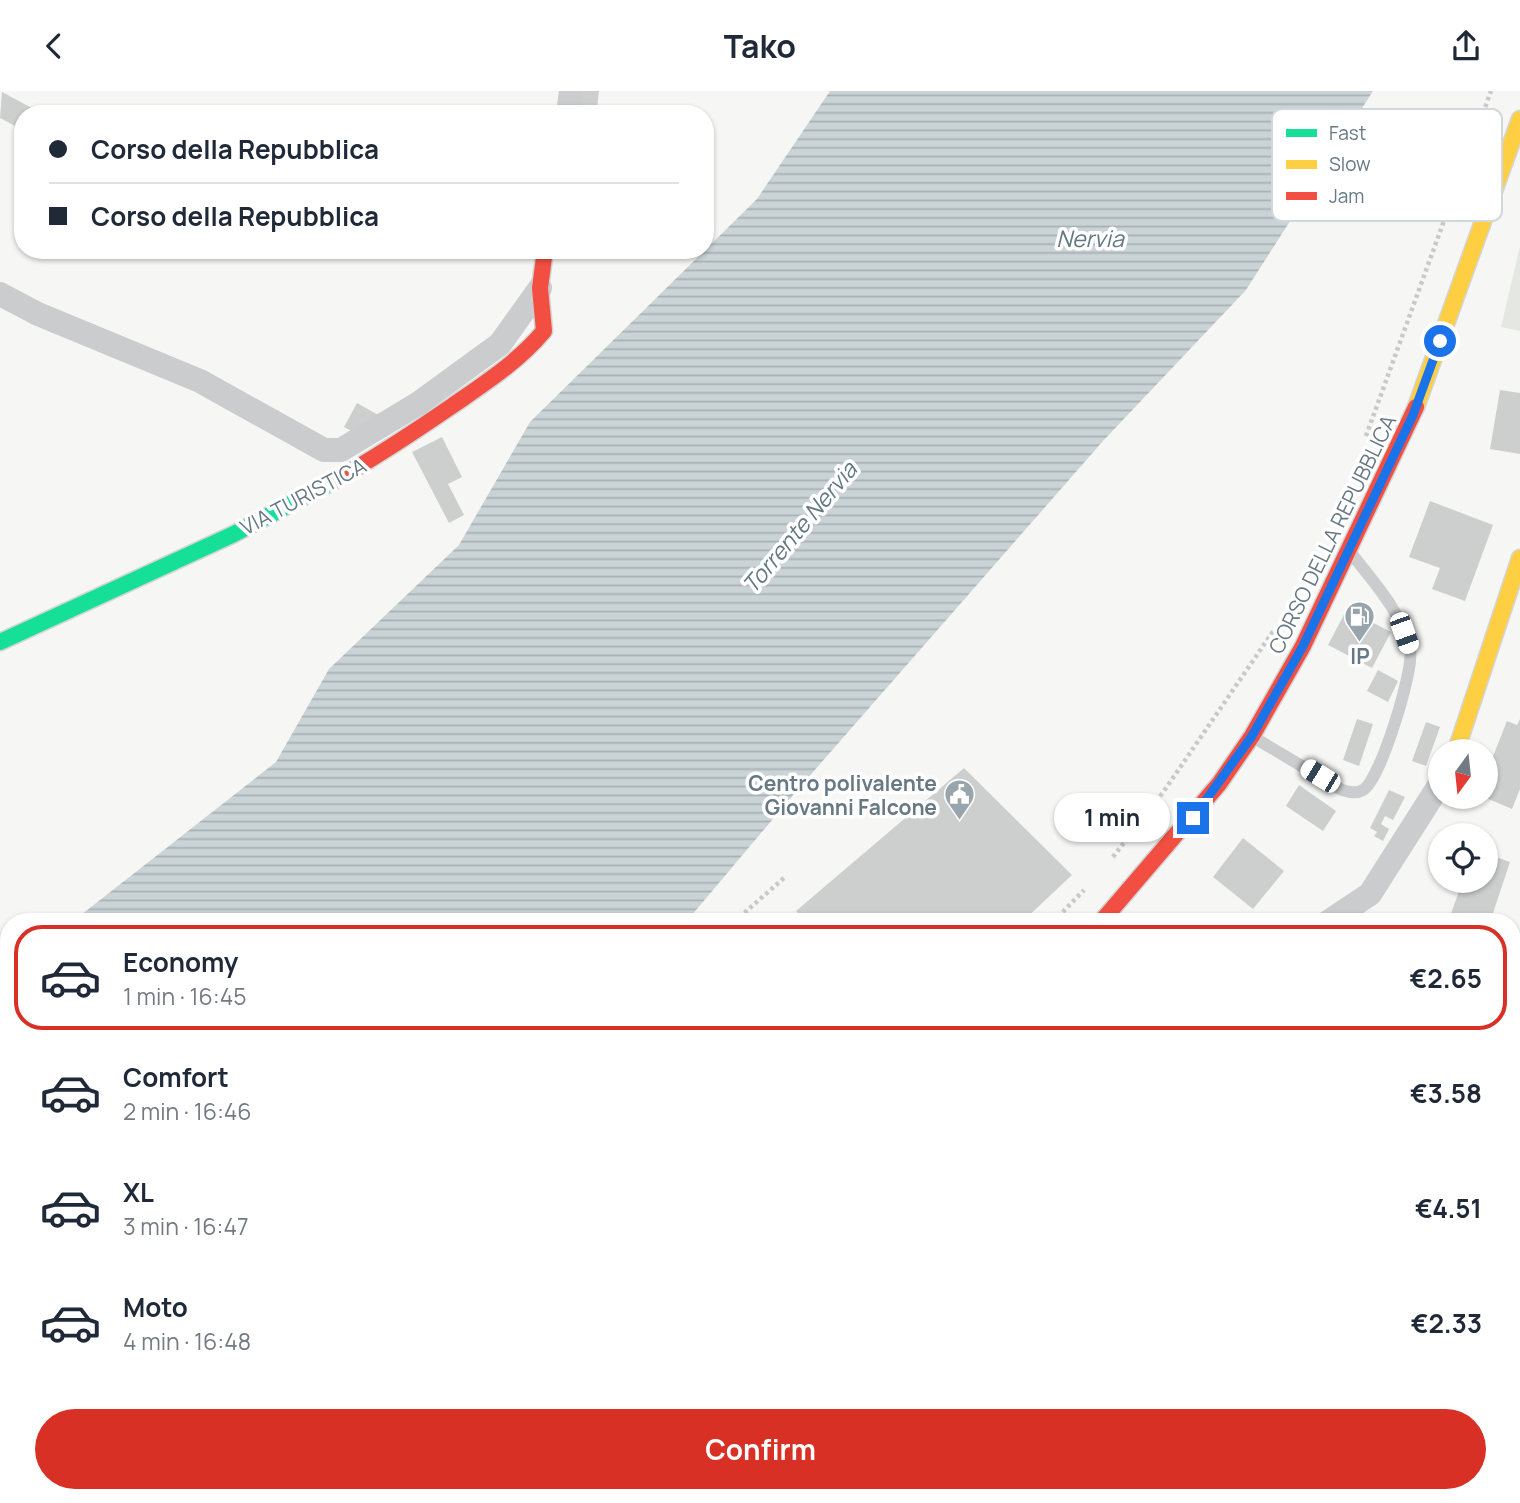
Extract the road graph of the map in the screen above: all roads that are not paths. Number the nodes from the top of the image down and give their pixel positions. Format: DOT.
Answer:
graph roads {
  1 [pos="1520,120"];
  2 [pos="1502,170"];
  3 [pos="1483,221"];
  4 [pos="544,259"];
  5 [pos="540,288"];
  6 [pos="0,294"];
  7 [pos="1349,550"];
  8 [pos="1520,558"];
  9 [pos="0,642"];
  10 [pos="1252,736"];
  11 [pos="1460,739"];
  12 [pos="1428,803"];
  13 [pos="1109,913"];
  14 [pos="1342,913"];
  1 -- 2 [label="main road, CORSO DELLA REPUBBLICA"];
  3 -- 7 [label="main road, CORSO DELLA REPUBBLICA"];
  4 -- 5 [label="main road, VIA TURISTICA"];
  5 -- 6 [label="street, VIA TURISTICA"];
  5 -- 9 [label="main road, VIA TURISTICA"];
  7 -- 10 [label="main road, CORSO DELLA REPUBBLICA"];
  7 -- 10 [label="lane"];
  8 -- 11 [label="main road"];
  10 -- 13 [label="main road, CORSO DELLA REPUBBLICA"];
  12 -- 14 [label="street"];
}
